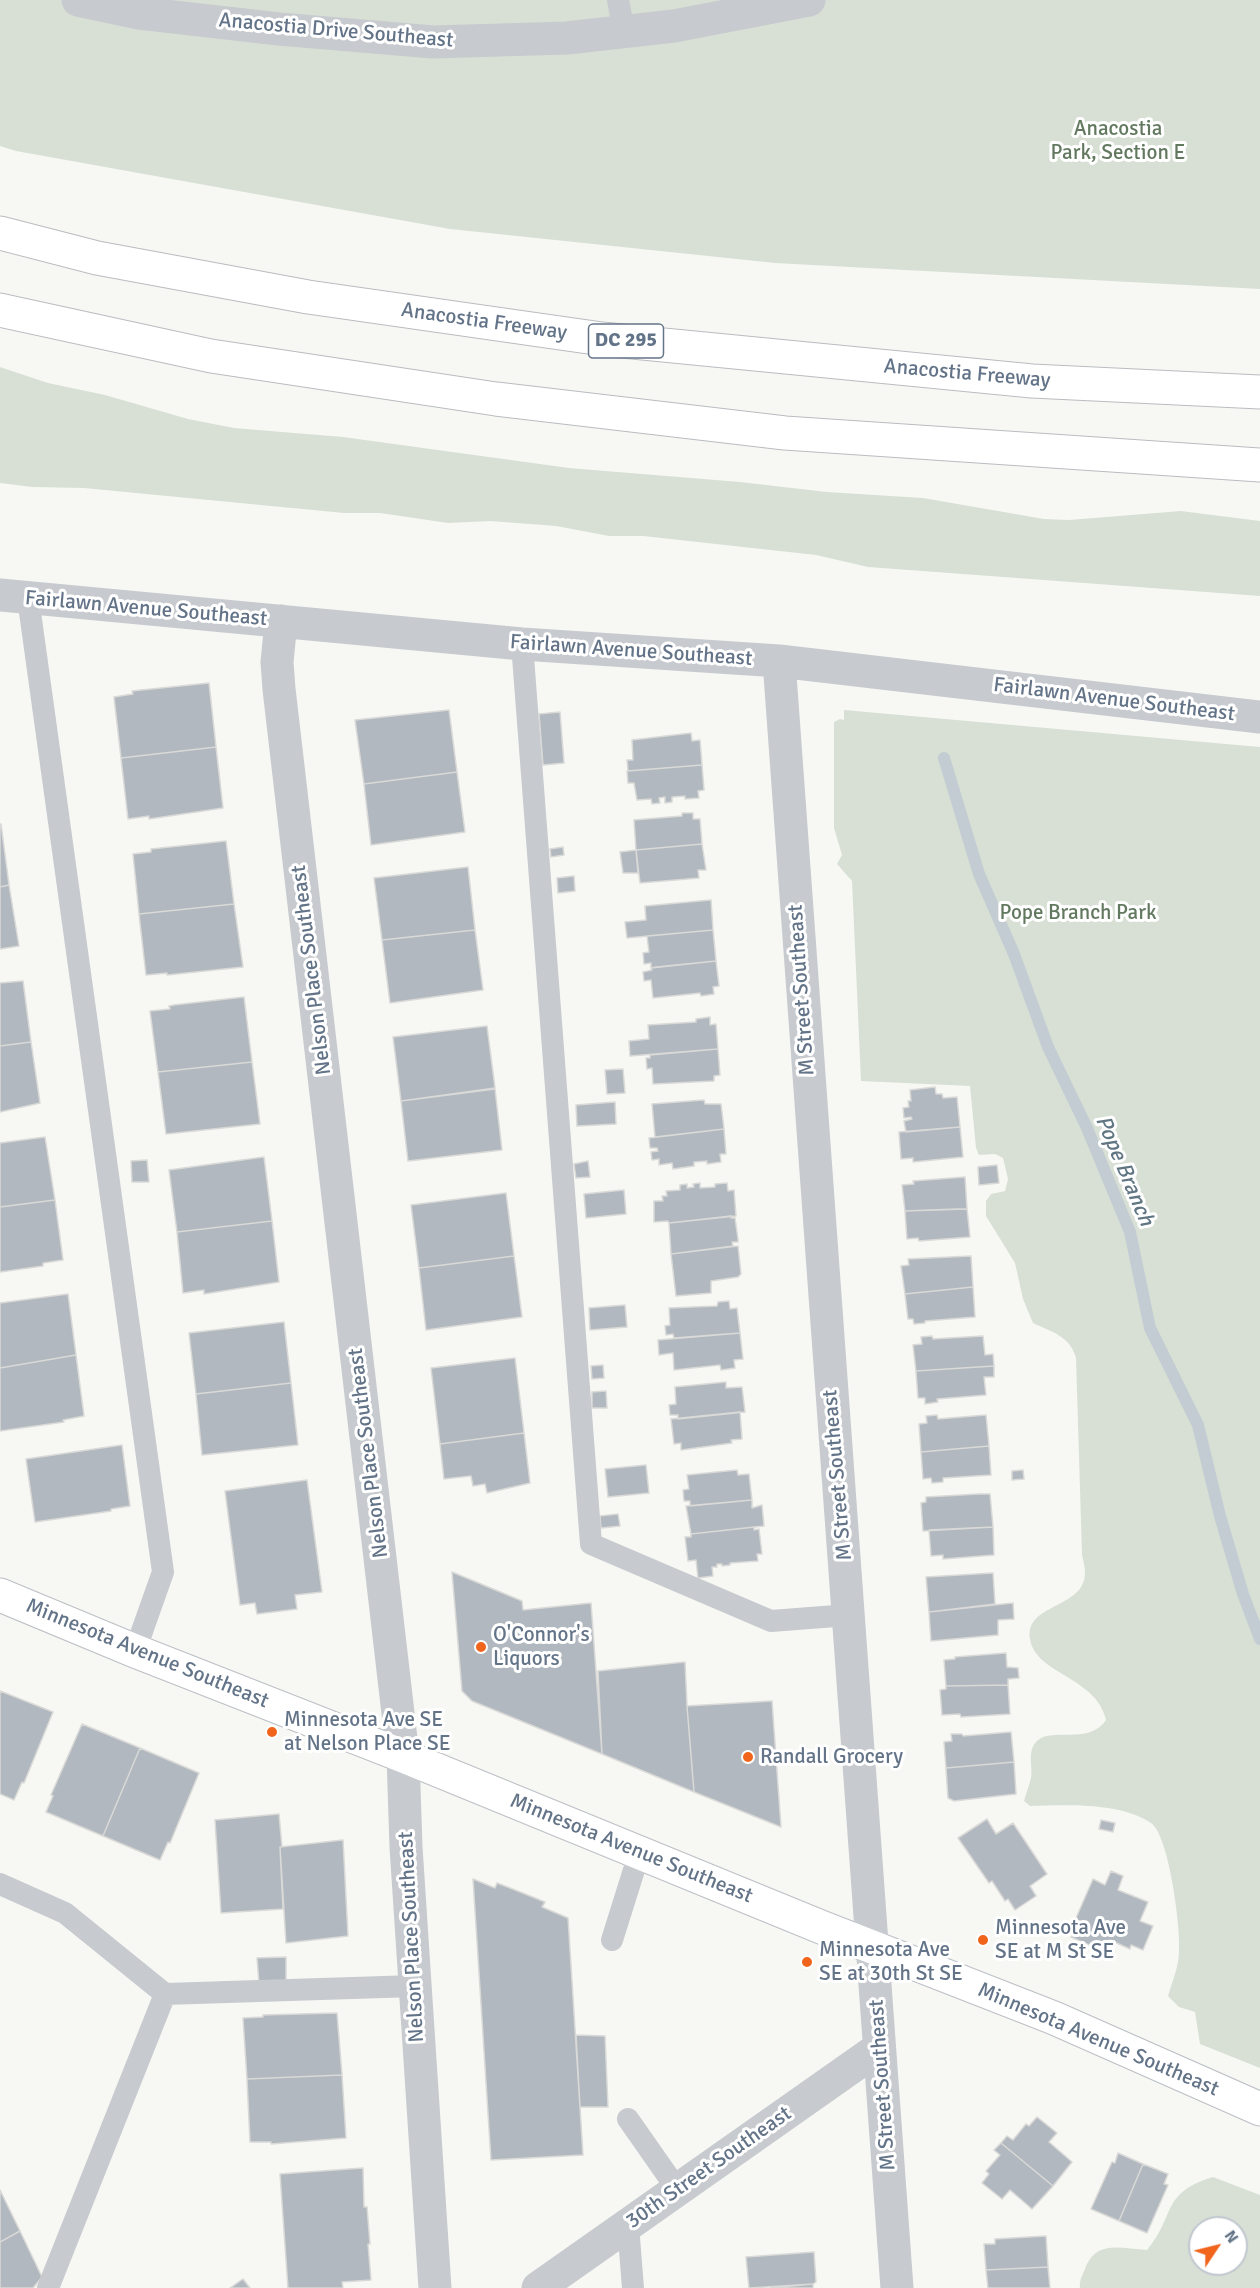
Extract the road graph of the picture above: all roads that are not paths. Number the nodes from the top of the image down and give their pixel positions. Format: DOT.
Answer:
graph roads {
  1 [pos="78,0"];
  2 [pos="618,0"];
  3 [pos="809,0"];
  4 [pos="624,32"];
  5 [pos="0,233"];
  6 [pos="0,310"];
  7 [pos="1260,392"];
  8 [pos="1260,465"];
  9 [pos="14,597"];
  10 [pos="281,621"];
  11 [pos="522,644"];
  12 [pos="779,661"];
  13 [pos="1260,717"];
  14 [pos="0,1595"];
  15 [pos="849,1615"];
  16 [pos="135,1651"];
  17 [pos="403,1756"];
  18 [pos="639,1854"];
  19 [pos="0,1884"];
  20 [pos="612,1940"];
  21 [pos="873,1947"];
  22 [pos="415,1986"];
  23 [pos="165,1994"];
  24 [pos="879,2048"];
  25 [pos="1260,2109"];
  26 [pos="628,2119"];
  27 [pos="677,2189"];
  28 [pos="628,2225"];
  29 [pos="48,2288"];
  30 [pos="435,2288"];
  31 [pos="538,2288"];
  32 [pos="633,2288"];
  33 [pos="897,2288"];
  1 -- 4 [label="street, Anacostia Drive Southeast"];
  2 -- 4 [label="lane"];
  3 -- 4 [label="street, Anacostia Drive Southeast"];
  5 -- 7 [label="main road, Anacostia Freeway / DC 295"];
  6 -- 8 [label="main road"];
  9 -- 10 [label="street, Fairlawn Avenue Southeast"];
  9 -- 16 [label="lane"];
  10 -- 11 [label="street, Fairlawn Avenue Southeast"];
  10 -- 17 [label="street, Nelson Place Southeast"];
  11 -- 12 [label="street, Fairlawn Avenue Southeast"];
  11 -- 15 [label="lane"];
  12 -- 13 [label="street, Fairlawn Avenue Southeast"];
  12 -- 15 [label="street, M Street Southeast"];
  14 -- 16 [label="main road, Minnesota Avenue Southeast"];
  15 -- 21 [label="street, M Street Southeast"];
  16 -- 17 [label="main road, Minnesota Avenue Southeast"];
  17 -- 18 [label="main road, Minnesota Avenue Southeast"];
  17 -- 22 [label="street, Nelson Place Southeast"];
  18 -- 20 [label="lane"];
  18 -- 21 [label="main road, Minnesota Avenue Southeast"];
  19 -- 23 [label="lane"];
  21 -- 24 [label="street, M Street Southeast"];
  21 -- 25 [label="main road, Minnesota Avenue Southeast"];
  22 -- 23 [label="lane"];
  22 -- 30 [label="street, Nelson Place Southeast"];
  23 -- 29 [label="lane"];
  24 -- 27 [label="street, 30th Street Southeast"];
  24 -- 33 [label="street, M Street Southeast"];
  26 -- 27 [label="lane"];
  27 -- 28 [label="street, 30th Street Southeast"];
  28 -- 31 [label="street, 30th Street Southeast"];
  28 -- 32 [label="lane"];
}
